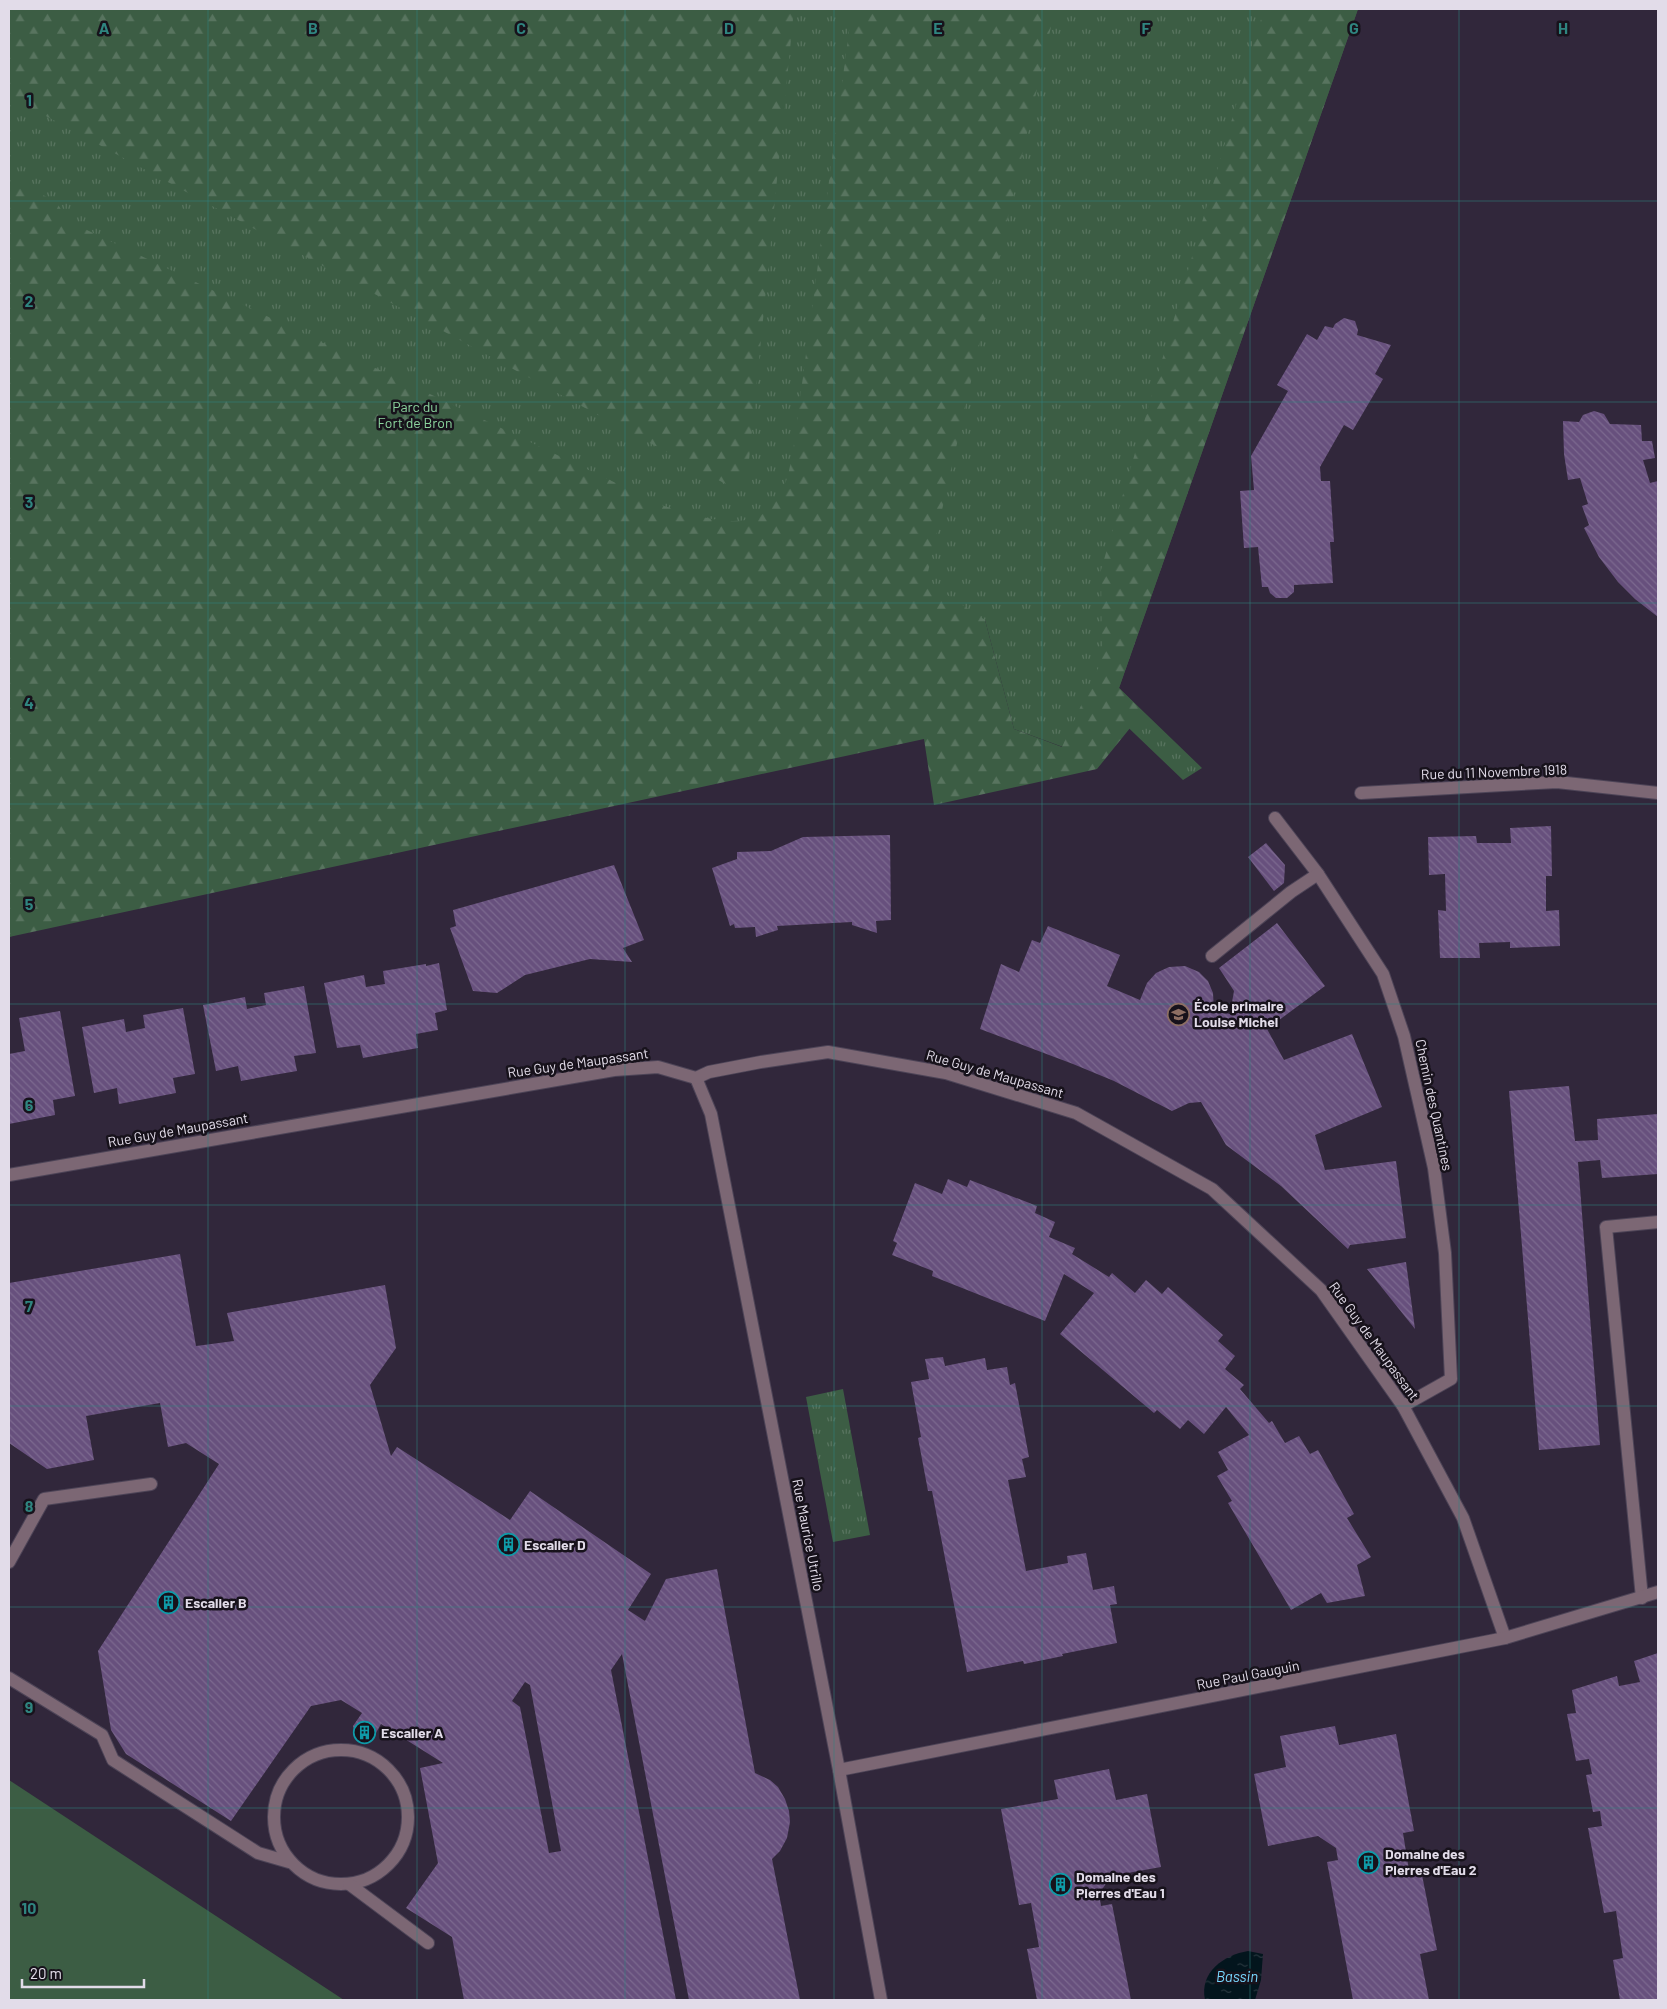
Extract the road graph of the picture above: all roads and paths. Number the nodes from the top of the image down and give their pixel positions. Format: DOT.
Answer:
graph roads {
  1 [pos="1361,793"];
  2 [pos="1658,793"];
  3 [pos="1276,818"];
  4 [pos="1318,874"];
  5 [pos="1212,956"];
  6 [pos="696,1078"];
  7 [pos="9,1175"];
  8 [pos="1658,1222"];
  9 [pos="1403,1406"];
  10 [pos="151,1484"];
  11 [pos="9,1562"];
  12 [pos="1658,1592"];
  13 [pos="1642,1598"];
  14 [pos="1506,1638"];
  15 [pos="9,1678"];
  16 [pos="839,1770"];
  17 [pos="289,1862"];
  18 [pos="349,1884"];
  19 [pos="428,1943"];
  20 [pos="881,2000"];
  1 -- 2 [label="street, Rue du 11 Novembre 1918"];
  3 -- 4 [label="street, Chemin des Quantines"];
  4 -- 5 [label="street"];
  4 -- 9 [label="street, Chemin des Quantines"];
  6 -- 7 [label="street, Rue Guy de Maupassant"];
  6 -- 9 [label="street, Rue Guy de Maupassant"];
  6 -- 16 [label="street, Rue Maurice Utrillo"];
  8 -- 13 [label="street"];
  9 -- 14 [label="street, Rue Guy de Maupassant"];
  10 -- 11 [label="street"];
  12 -- 13 [label="street, Rue Paul Gauguin"];
  13 -- 14 [label="street, Rue Paul Gauguin"];
  14 -- 16 [label="street, Rue Paul Gauguin"];
  15 -- 17 [label="street"];
  16 -- 20 [label="street, Rue Maurice Utrillo"];
  17 -- 18 [label="street"];
  17 -- 18 [label="street"];
  18 -- 19 [label="street"];
}
